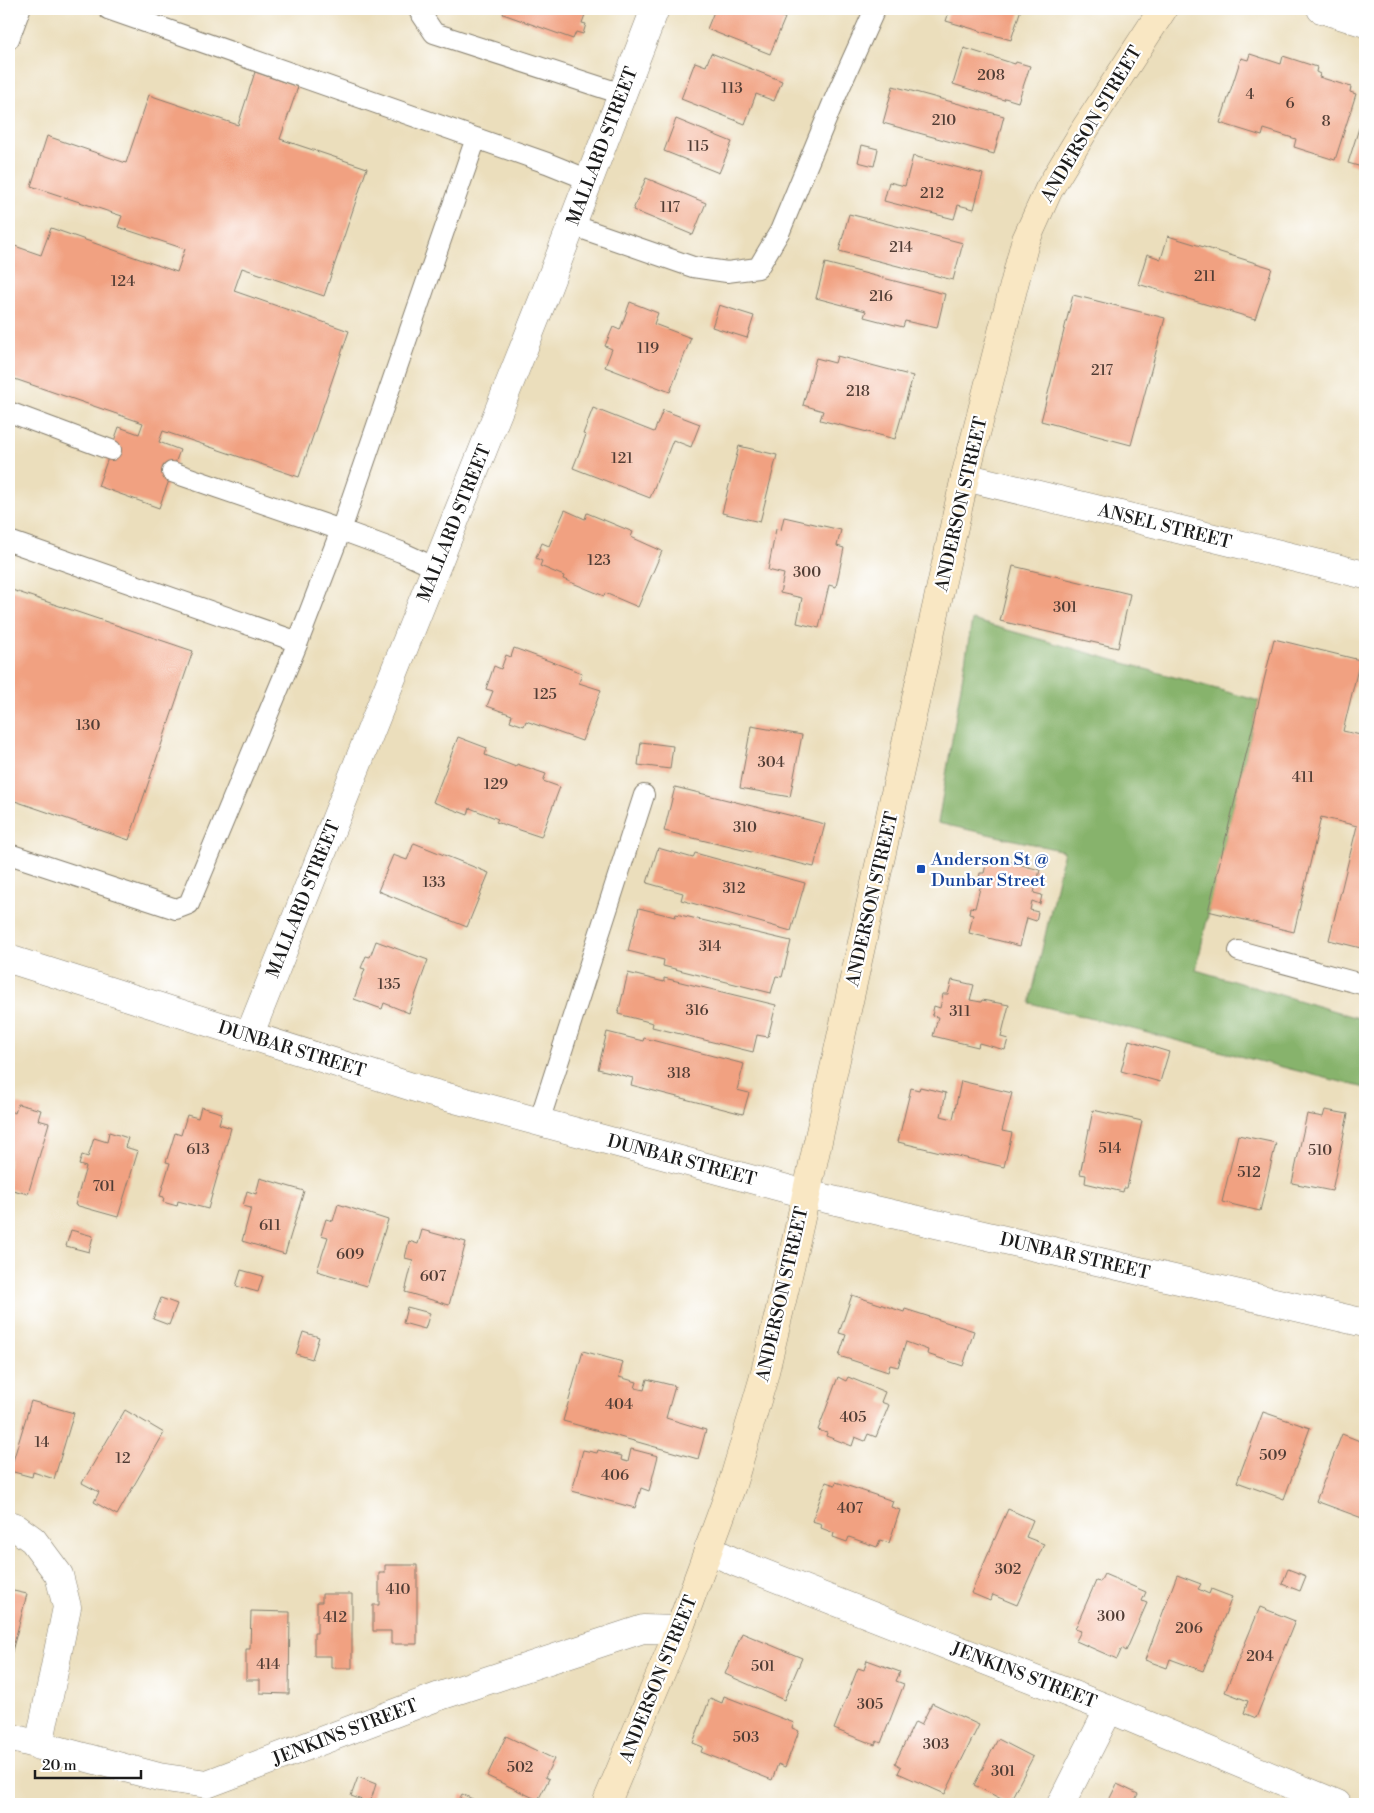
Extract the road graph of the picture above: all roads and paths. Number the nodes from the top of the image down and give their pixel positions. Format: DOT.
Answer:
graph roads {
  1 [pos="20,9"];
  2 [pos="108,9"];
  3 [pos="418,9"];
  4 [pos="655,9"];
  5 [pos="875,9"];
  6 [pos="1163,9"];
  7 [pos="1321,9"];
  8 [pos="1365,23"];
  9 [pos="9,39"];
  10 [pos="622,94"];
  11 [pos="476,138"];
  12 [pos="589,180"];
  13 [pos="572,225"];
  14 [pos="9,412"];
  15 [pos="111,450"];
  16 [pos="172,472"];
  17 [pos="965,477"];
  18 [pos="341,530"];
  19 [pos="9,541"];
  20 [pos="436,568"];
  21 [pos="1365,575"];
  22 [pos="298,642"];
  23 [pos="644,795"];
  24 [pos="9,854"];
  25 [pos="1239,951"];
  26 [pos="9,959"];
  27 [pos="1365,985"];
  28 [pos="249,1036"];
  29 [pos="540,1122"];
  30 [pos="806,1194"];
  31 [pos="1365,1323"];
  32 [pos="9,1525"];
  33 [pos="708,1549"];
  34 [pos="679,1630"];
  35 [pos="1109,1708"];
  36 [pos="9,1737"];
  37 [pos="39,1746"];
  38 [pos="202,1794"];
  39 [pos="606,1804"];
  40 [pos="1061,1804"];
  41 [pos="1337,1804"];
  1 -- 9 [label="lane"];
  2 -- 11 [label="lane"];
  3 -- 10 [label="lane"];
  4 -- 10 [label="street, MALLARD STREET"];
  5 -- 13 [label="lane"];
  6 -- 17 [label="main road, ANDERSON STREET"];
  7 -- 8 [label="street"];
  10 -- 12 [label="street, MALLARD STREET"];
  11 -- 12 [label="lane"];
  11 -- 18 [label="lane"];
  12 -- 13 [label="street, MALLARD STREET"];
  13 -- 20 [label="street, MALLARD STREET"];
  14 -- 15 [label="lane"];
  16 -- 18 [label="lane"];
  17 -- 21 [label="street, ANSEL STREET"];
  17 -- 30 [label="main road, ANDERSON STREET"];
  18 -- 20 [label="lane"];
  18 -- 22 [label="lane"];
  19 -- 22 [label="lane"];
  20 -- 28 [label="street, MALLARD STREET"];
  22 -- 24 [label="lane"];
  23 -- 29 [label="lane"];
  25 -- 27 [label="lane"];
  26 -- 28 [label="street, DUNBAR STREET"];
  28 -- 29 [label="street, DUNBAR STREET"];
  29 -- 30 [label="street, DUNBAR STREET"];
  30 -- 31 [label="street, DUNBAR STREET"];
  30 -- 33 [label="main road, ANDERSON STREET"];
  32 -- 37 [label="street"];
  33 -- 34 [label="main road, ANDERSON STREET"];
  33 -- 35 [label="street, JENKINS STREET"];
  34 -- 38 [label="street, JENKINS STREET"];
  34 -- 39 [label="main road, ANDERSON STREET"];
  35 -- 40 [label="street"];
  35 -- 41 [label="street, JENKINS STREET"];
  36 -- 37 [label="street, JENKINS STREET"];
  37 -- 38 [label="street, JENKINS STREET"];
}
